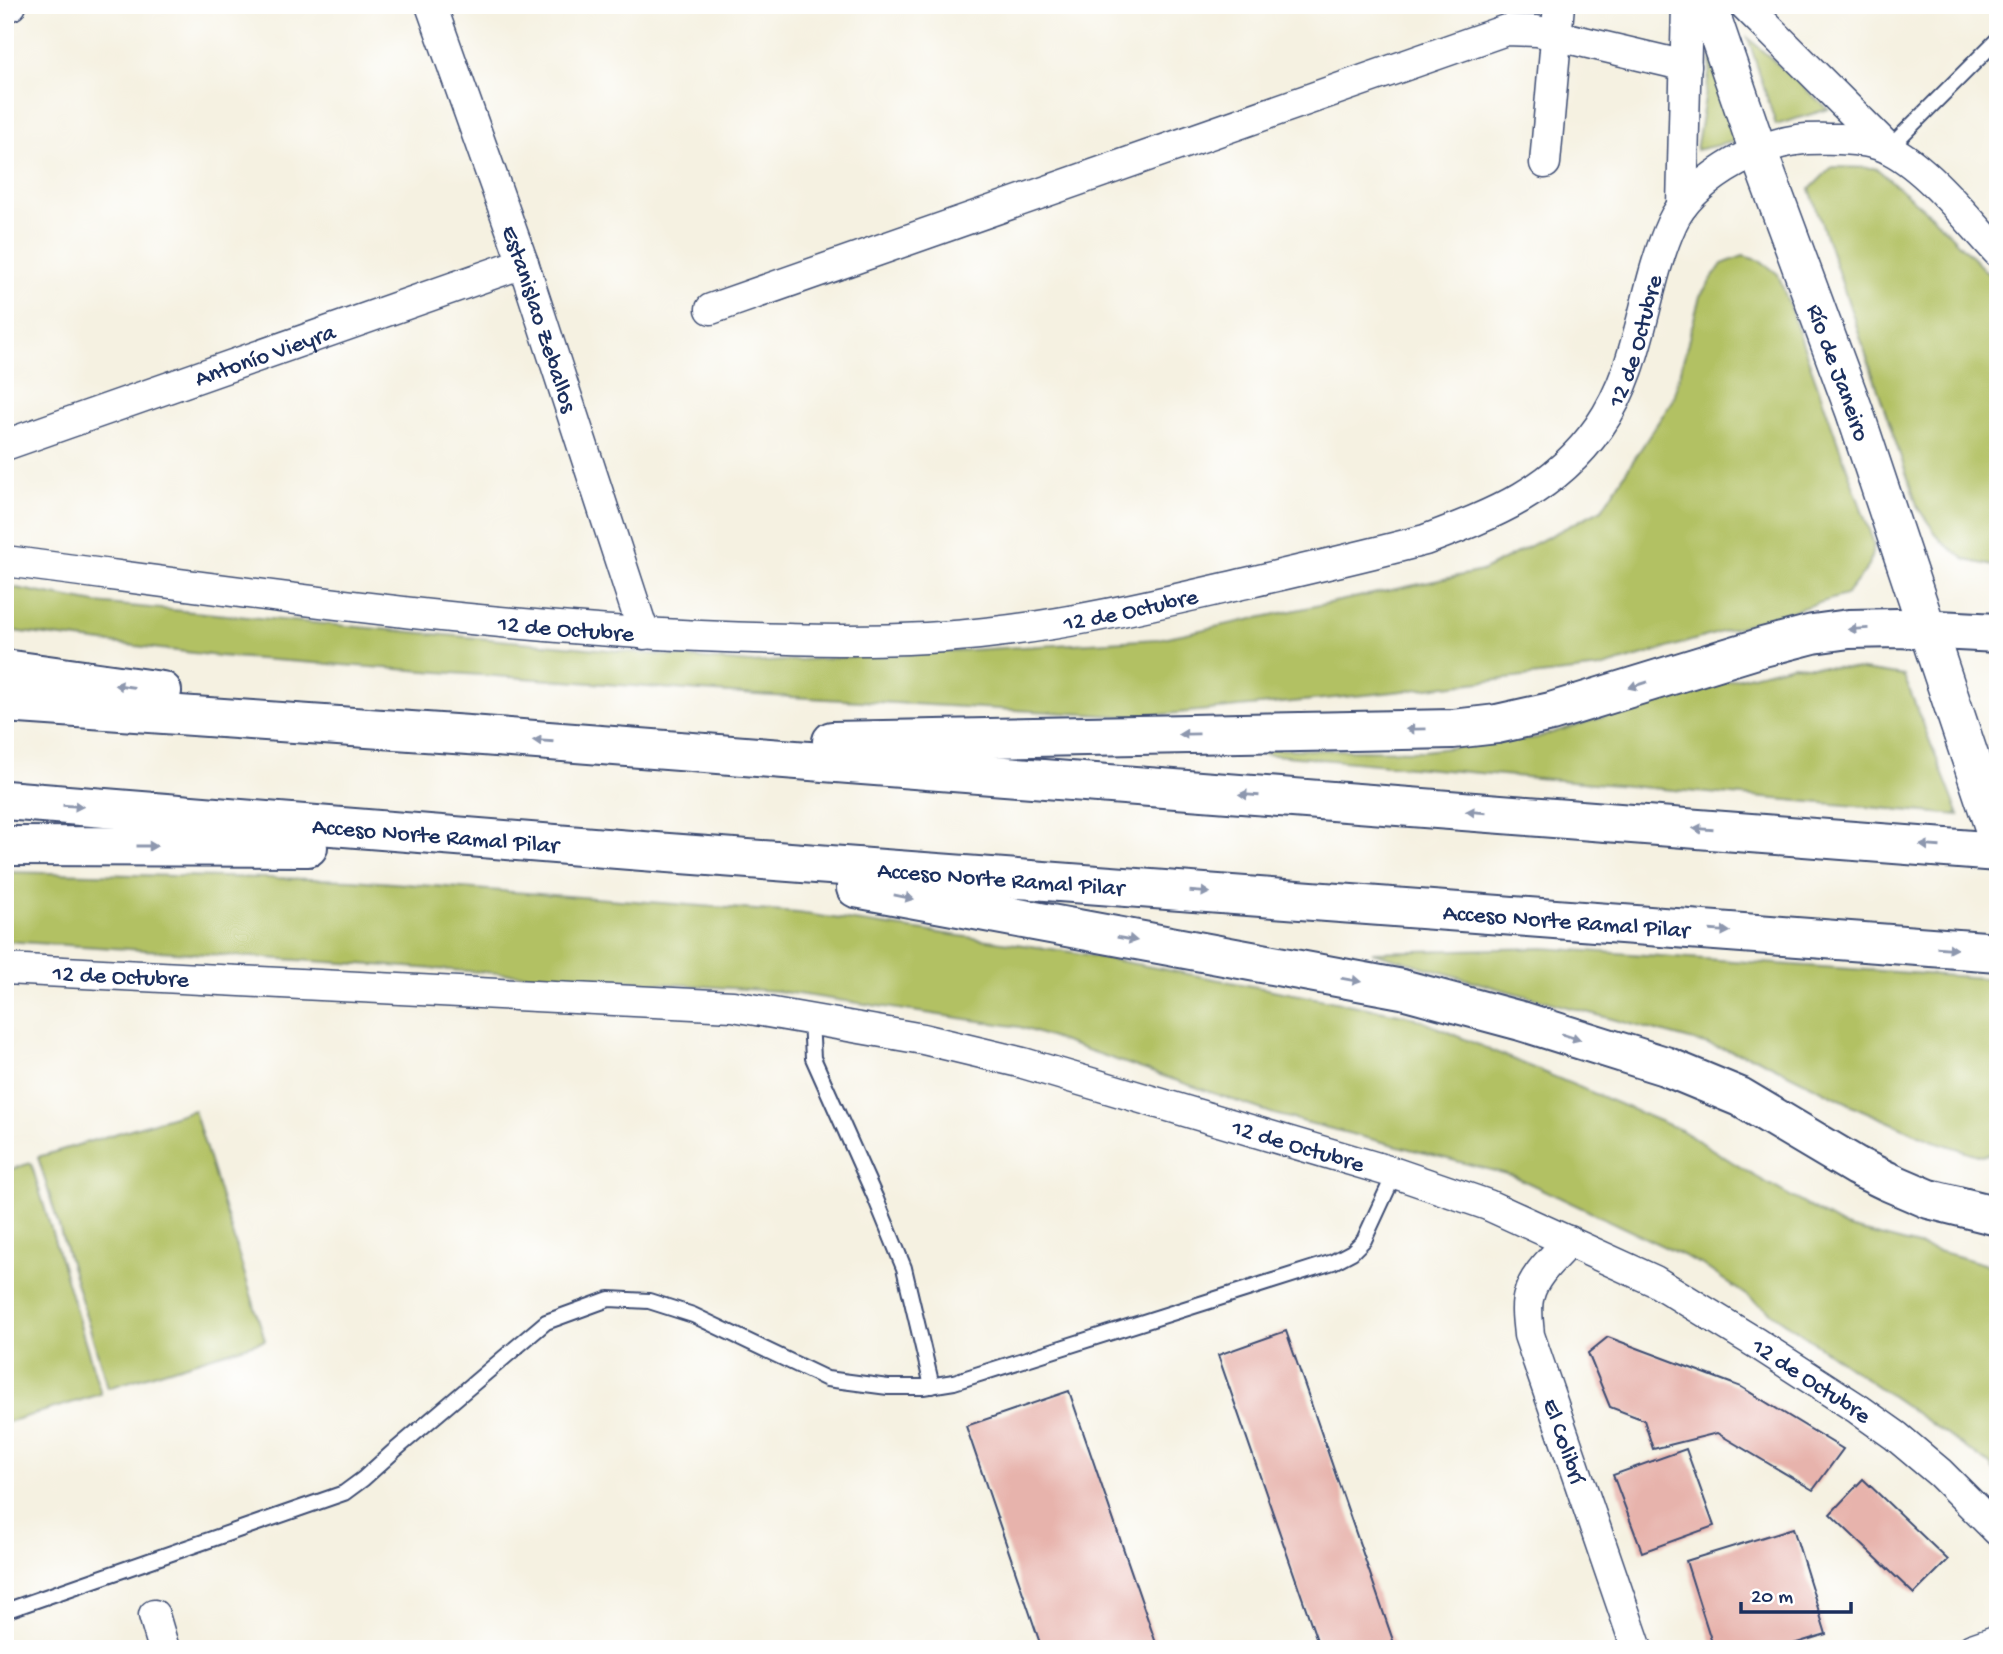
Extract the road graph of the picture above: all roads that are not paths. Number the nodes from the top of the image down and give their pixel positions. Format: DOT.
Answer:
graph roads {
  1 [pos="11,5"];
  2 [pos="431,5"];
  3 [pos="1559,5"];
  4 [pos="1687,5"];
  5 [pos="1707,5"];
  6 [pos="1745,5"];
  7 [pos="5,7"];
  8 [pos="1557,36"];
  9 [pos="1998,38"];
  10 [pos="1686,66"];
  11 [pos="1889,148"];
  12 [pos="1758,151"];
  13 [pos="1545,163"];
  14 [pos="1682,206"];
  15 [pos="1998,252"];
  16 [pos="523,263"];
  17 [pos="711,309"];
  18 [pos="5,445"];
  19 [pos="5,561"];
  20 [pos="1926,628"];
  21 [pos="1998,633"];
  22 [pos="644,634"];
  23 [pos="5,669"];
  24 [pos="5,703"];
  25 [pos="483,736"];
  26 [pos="603,746"];
  27 [pos="5,800"];
  28 [pos="1998,841"];
  29 [pos="5,846"];
  30 [pos="626,849"];
  31 [pos="1998,852"];
  32 [pos="668,853"];
  33 [pos="1998,952"];
  34 [pos="5,969"];
  35 [pos="811,1020"];
  36 [pos="1395,1173"];
  37 [pos="1998,1216"];
  38 [pos="1569,1241"];
  39 [pos="932,1386"];
  40 [pos="1998,1531"];
  41 [pos="5,1611"];
  42 [pos="154,1615"];
  43 [pos="1998,1640"];
  44 [pos="164,1649"];
  45 [pos="1637,1649"];
  46 [pos="1972,1649"];
  1 -- 7 [label="street"];
  2 -- 16 [label="street, Estanislao Zeballos"];
  3 -- 8 [label="street"];
  4 -- 10 [label="street"];
  5 -- 12 [label="street, Río de Janeiro"];
  6 -- 11 [label="street"];
  8 -- 10 [label="street"];
  8 -- 13 [label="street"];
  8 -- 17 [label="street"];
  9 -- 11 [label="lane"];
  10 -- 14 [label="street"];
  11 -- 12 [label="street, 12 de Octubre"];
  11 -- 15 [label="street, 12 de Octubre"];
  12 -- 14 [label="street, 12 de Octubre"];
  12 -- 20 [label="street, Río de Janeiro"];
  14 -- 22 [label="street, 12 de Octubre"];
  16 -- 18 [label="street, Antonío Vieyra"];
  16 -- 22 [label="street, Estanislao Zeballos"];
  19 -- 22 [label="street, 12 de Octubre"];
  20 -- 21 [label="highway"];
  20 -- 26 [label="highway, one-way"];
  20 -- 28 [label="street, Río de Janeiro"];
  25 -- 23 [label="highway, one-way"];
  24 -- 25 [label="highway"];
  26 -- 25 [label="highway, one-way"];
  31 -- 26 [label="highway, one-way"];
  27 -- 30 [label="highway, Acceso Norte Ramal Pilar, one-way"];
  29 -- 30 [label="highway, one-way"];
  30 -- 32 [label="highway, Acceso Norte Ramal Pilar"];
  32 -- 33 [label="highway, Acceso Norte Ramal Pilar, one-way"];
  32 -- 37 [label="highway, one-way"];
  34 -- 35 [label="street, 12 de Octubre"];
  35 -- 36 [label="street, 12 de Octubre"];
  35 -- 39 [label="lane"];
  36 -- 38 [label="street, 12 de Octubre"];
  36 -- 39 [label="lane"];
  38 -- 40 [label="street, 12 de Octubre"];
  38 -- 45 [label="street, El Colibrí"];
  39 -- 41 [label="lane"];
  42 -- 44 [label="street"];
  43 -- 46 [label="street"];
}
